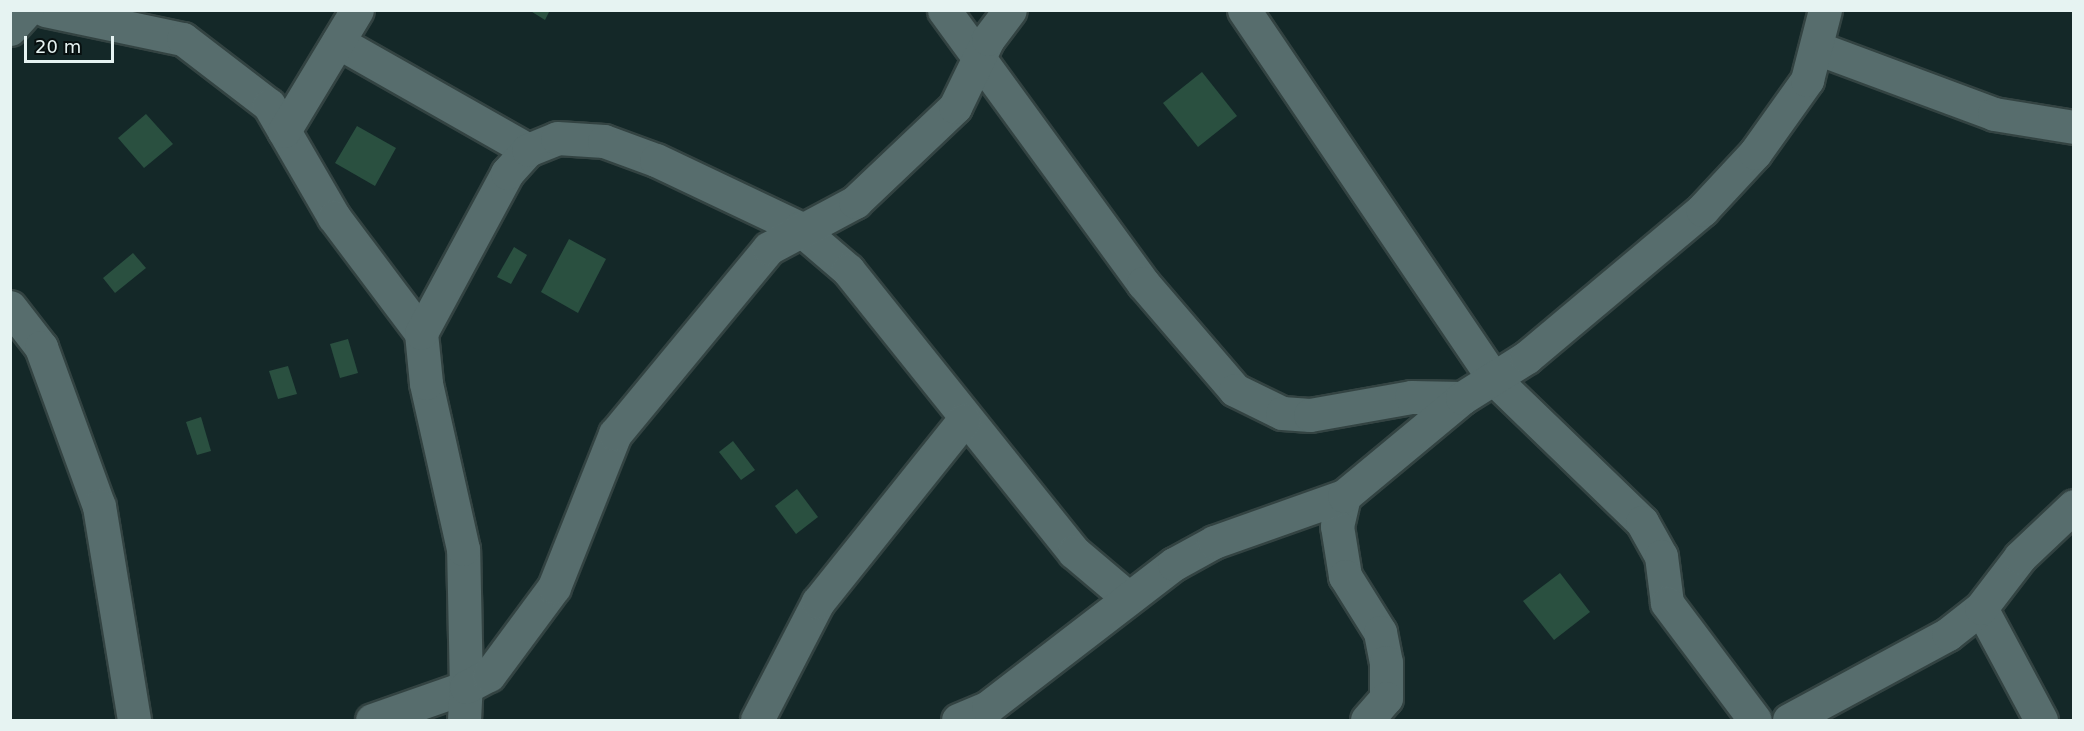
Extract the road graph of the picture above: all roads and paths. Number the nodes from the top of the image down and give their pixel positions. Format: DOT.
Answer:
graph roads {
  1 [pos="27,10"];
  2 [pos="45,10"];
  3 [pos="357,10"];
  4 [pos="944,10"];
  5 [pos="1010,10"];
  6 [pos="1244,10"];
  7 [pos="1825,10"];
  8 [pos="10,30"];
  9 [pos="338,42"];
  10 [pos="1817,48"];
  11 [pos="980,60"];
  12 [pos="2073,127"];
  13 [pos="284,131"];
  14 [pos="528,150"];
  15 [pos="799,228"];
  16 [pos="10,307"];
  17 [pos="422,333"];
  18 [pos="1493,378"];
  19 [pos="1462,398"];
  20 [pos="964,420"];
  21 [pos="1344,496"];
  22 [pos="2073,506"];
  23 [pos="1127,597"];
  24 [pos="1981,608"];
  25 [pos="466,687"];
  26 [pos="134,720"];
  27 [pos="372,720"];
  28 [pos="464,720"];
  29 [pos="757,720"];
  30 [pos="958,720"];
  31 [pos="1367,720"];
  32 [pos="1755,720"];
  33 [pos="1789,720"];
  34 [pos="2041,720"];
  1 -- 8 [label="street"];
  2 -- 13 [label="street"];
  3 -- 9 [label="street"];
  4 -- 11 [label="street"];
  5 -- 11 [label="street"];
  6 -- 18 [label="street"];
  7 -- 10 [label="street"];
  9 -- 13 [label="street"];
  9 -- 14 [label="street"];
  10 -- 12 [label="street"];
  10 -- 18 [label="street"];
  11 -- 15 [label="street"];
  11 -- 19 [label="street"];
  13 -- 17 [label="street"];
  14 -- 15 [label="street"];
  14 -- 17 [label="street"];
  15 -- 20 [label="street"];
  15 -- 25 [label="street"];
  16 -- 26 [label="street"];
  17 -- 25 [label="street"];
  18 -- 19 [label="street"];
  18 -- 32 [label="street"];
  19 -- 21 [label="street"];
  20 -- 23 [label="street"];
  20 -- 29 [label="street"];
  21 -- 23 [label="street"];
  21 -- 31 [label="street"];
  22 -- 24 [label="street"];
  23 -- 30 [label="street"];
  24 -- 33 [label="street"];
  24 -- 34 [label="street"];
  25 -- 27 [label="street"];
  25 -- 28 [label="street"];
}
